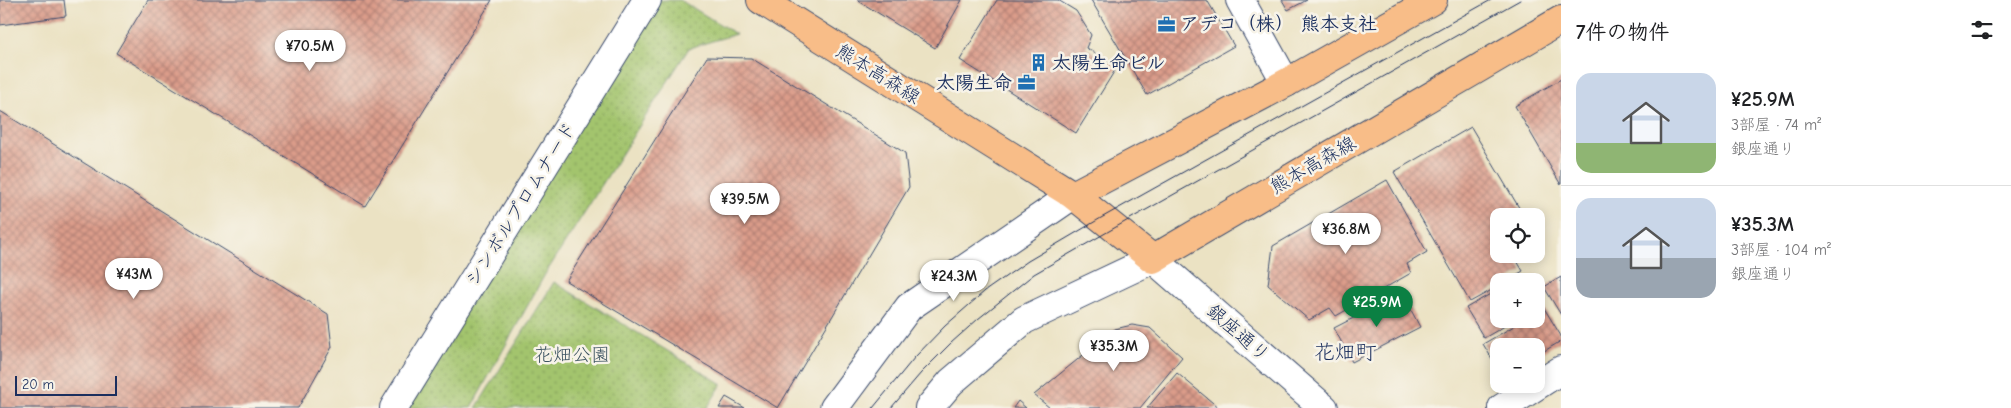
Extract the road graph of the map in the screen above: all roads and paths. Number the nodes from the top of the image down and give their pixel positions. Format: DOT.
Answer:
graph roads {
  1 [pos="647,0"];
  2 [pos="761,0"];
  3 [pos="1240,0"];
  4 [pos="1433,0"];
  5 [pos="1561,20"];
  6 [pos="1286,83"];
  7 [pos="1072,196"];
  8 [pos="1152,259"];
  9 [pos="1561,370"];
  10 [pos="394,408"];
  11 [pos="834,408"];
  12 [pos="929,408"];
  13 [pos="1324,408"];
  14 [pos="1502,408"];
  1 -- 10 [label="street, シンボルプロムナード"];
  2 -- 7 [label="main road, 熊本高森線"];
  3 -- 6 [label="street"];
  4 -- 6 [label="main road"];
  5 -- 8 [label="main road, 熊本高森線"];
  6 -- 7 [label="main road"];
  7 -- 8 [label="main road, 熊本高森線"];
  7 -- 11 [label="street"];
  8 -- 12 [label="street"];
  8 -- 13 [label="street, 銀座通り"];
  9 -- 14 [label="street"];
}
